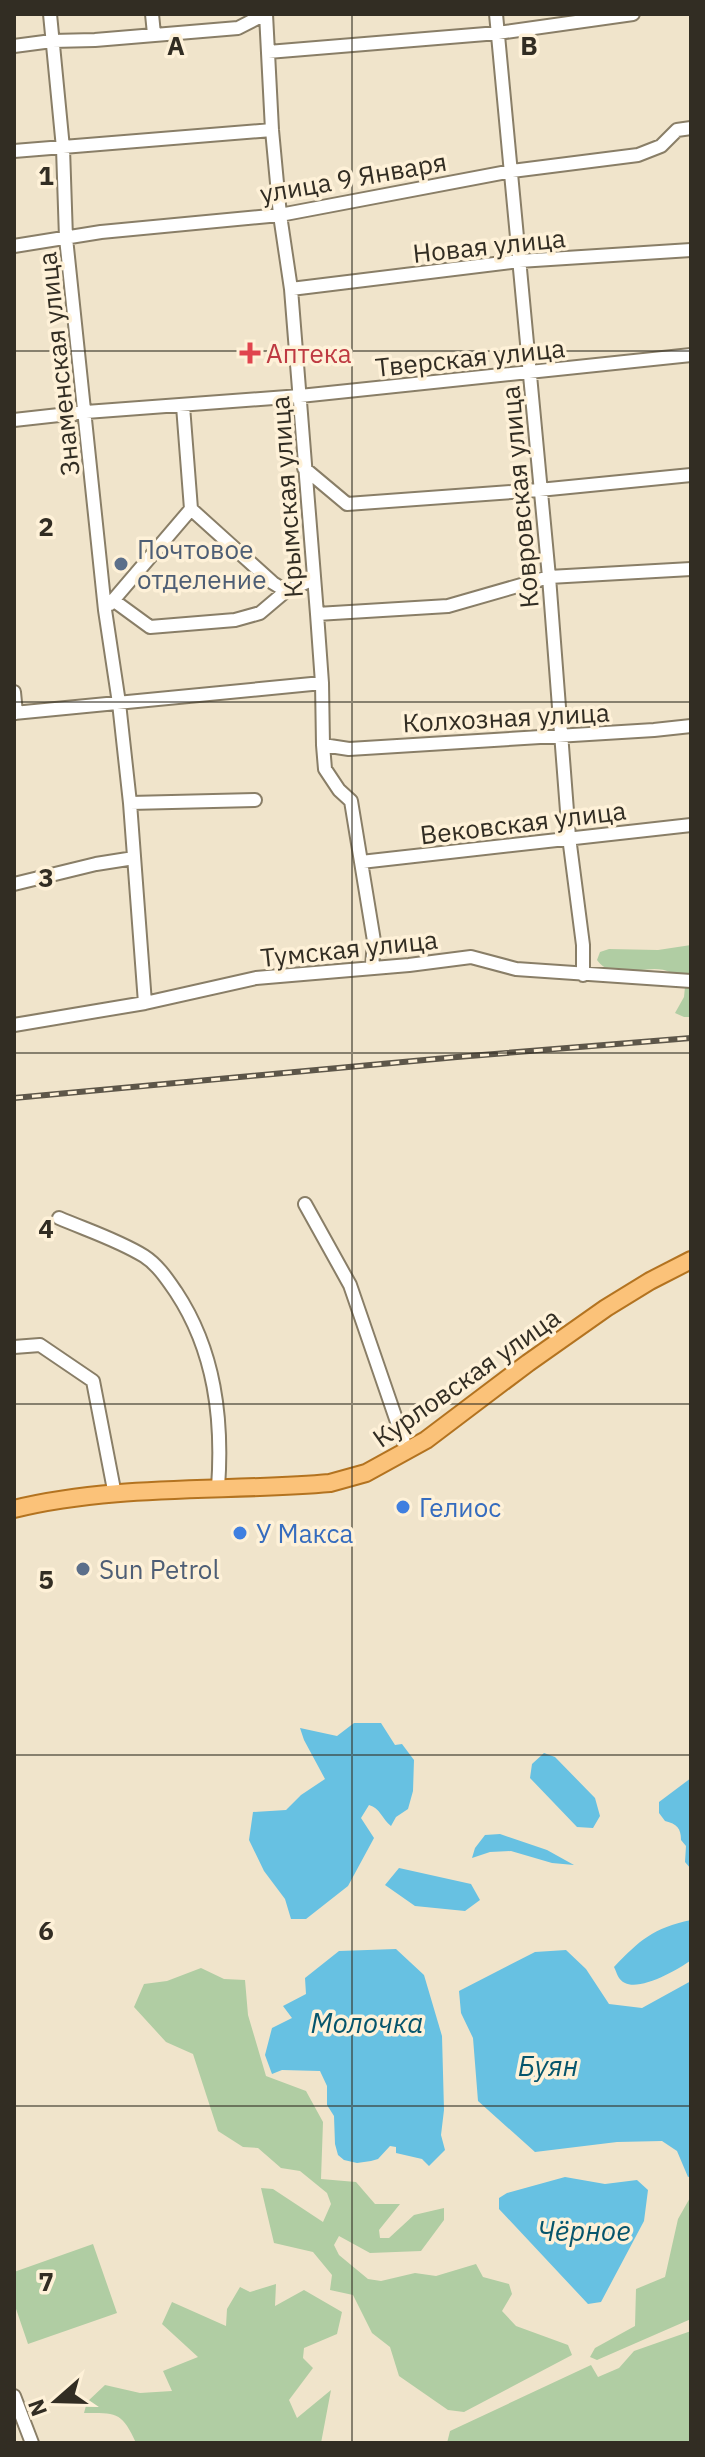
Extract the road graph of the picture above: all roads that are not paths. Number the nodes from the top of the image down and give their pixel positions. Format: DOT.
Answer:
graph roads {
  1 [pos="50,14"];
  2 [pos="152,14"];
  3 [pos="266,14"];
  4 [pos="496,14"];
  5 [pos="633,14"];
  6 [pos="498,33"];
  7 [pos="154,34"];
  8 [pos="52,41"];
  9 [pos="14,46"];
  10 [pos="268,52"];
  11 [pos="691,128"];
  12 [pos="272,130"];
  13 [pos="63,148"];
  14 [pos="14,151"];
  15 [pos="512,171"];
  16 [pos="280,215"];
  17 [pos="66,238"];
  18 [pos="14,246"];
  19 [pos="691,250"];
  20 [pos="519,261"];
  21 [pos="291,289"];
  22 [pos="691,355"];
  23 [pos="529,373"];
  24 [pos="300,396"];
  25 [pos="183,406"];
  26 [pos="86,412"];
  27 [pos="14,420"];
  28 [pos="304,468"];
  29 [pos="691,475"];
  30 [pos="539,490"];
  31 [pos="191,509"];
  32 [pos="691,569"];
  33 [pos="549,577"];
  34 [pos="314,579"];
  35 [pos="286,591"];
  36 [pos="109,605"];
  37 [pos="317,614"];
  38 [pos="322,683"];
  39 [pos="14,692"];
  40 [pos="119,703"];
  41 [pos="15,713"];
  42 [pos="691,726"];
  43 [pos="562,736"];
  44 [pos="323,745"];
  45 [pos="255,800"];
  46 [pos="130,803"];
  47 [pos="691,825"];
  48 [pos="569,837"];
  49 [pos="134,858"];
  50 [pos="361,862"];
  51 [pos="14,884"];
  52 [pos="372,967"];
  53 [pos="583,975"];
  54 [pos="691,981"];
  55 [pos="145,1003"];
  56 [pos="14,1025"];
  57 [pos="305,1204"];
  58 [pos="59,1218"];
  59 [pos="691,1260"];
  60 [pos="14,1347"];
  61 [pos="407,1451"];
  62 [pos="218,1488"];
  63 [pos="115,1495"];
  64 [pos="14,1509"];
  65 [pos="14,2396"];
  66 [pos="14,2438"];
  67 [pos="30,2439"];
  1 -- 8 [label="street, Знаменская улица"];
  2 -- 7 [label="street"];
  3 -- 7 [label="street"];
  3 -- 10 [label="street, Крымская улица"];
  4 -- 6 [label="street, Ковровская улица"];
  5 -- 6 [label="street"];
  6 -- 10 [label="street"];
  6 -- 15 [label="street, Ковровская улица"];
  7 -- 8 [label="street"];
  8 -- 9 [label="street"];
  8 -- 13 [label="street, Знаменская улица"];
  10 -- 12 [label="street, Крымская улица"];
  11 -- 15 [label="street, улица 9 Января"];
  12 -- 13 [label="street"];
  12 -- 16 [label="street, Крымская улица"];
  13 -- 14 [label="street"];
  13 -- 17 [label="street, Знаменская улица"];
  15 -- 16 [label="street, улица 9 Января"];
  15 -- 20 [label="street, Ковровская улица"];
  16 -- 17 [label="street, улица 9 Января"];
  16 -- 21 [label="street, Крымская улица"];
  17 -- 18 [label="street, улица 9 Января"];
  17 -- 26 [label="street, Знаменская улица"];
  19 -- 20 [label="street, Новая улица"];
  20 -- 21 [label="street, Новая улица"];
  20 -- 23 [label="street, Ковровская улица"];
  21 -- 24 [label="street, Крымская улица"];
  22 -- 23 [label="street, Тверская улица"];
  23 -- 24 [label="street, Тверская улица"];
  23 -- 30 [label="street, Ковровская улица"];
  24 -- 25 [label="street, Тверская улица"];
  24 -- 28 [label="street, Крымская улица"];
  25 -- 26 [label="street, Тверская улица"];
  25 -- 31 [label="street"];
  26 -- 27 [label="street, Тверская улица"];
  26 -- 36 [label="street, Знаменская улица"];
  28 -- 30 [label="street"];
  28 -- 34 [label="street, Крымская улица"];
  29 -- 30 [label="street"];
  30 -- 33 [label="street, Ковровская улица"];
  31 -- 35 [label="street"];
  31 -- 36 [label="street"];
  32 -- 33 [label="street"];
  33 -- 37 [label="street"];
  33 -- 43 [label="street, Ковровская улица"];
  34 -- 35 [label="street"];
  34 -- 37 [label="street, Крымская улица"];
  35 -- 36 [label="street"];
  36 -- 40 [label="street, Знаменская улица"];
  37 -- 38 [label="street, Крымская улица"];
  38 -- 40 [label="street"];
  38 -- 44 [label="street, Крымская улица"];
  39 -- 41 [label="street"];
  40 -- 41 [label="street"];
  40 -- 46 [label="street, Знаменская улица"];
  42 -- 43 [label="street, Колхозная улица"];
  43 -- 44 [label="street, Колхозная улица"];
  43 -- 48 [label="street, Ковровская улица"];
  44 -- 50 [label="street, Крымская улица"];
  45 -- 46 [label="street"];
  46 -- 49 [label="street, Знаменская улица"];
  47 -- 48 [label="street, Вековская улица"];
  48 -- 50 [label="street, Вековская улица"];
  48 -- 53 [label="street, Ковровская улица"];
  49 -- 51 [label="street"];
  49 -- 55 [label="street, Знаменская улица"];
  50 -- 52 [label="street, Крымская улица"];
  52 -- 53 [label="street, Тумская улица"];
  52 -- 55 [label="street, Тумская улица"];
  53 -- 54 [label="street, Тумская улица"];
  55 -- 56 [label="street, Тумская улица"];
  57 -- 61 [label="street"];
  58 -- 62 [label="street"];
  59 -- 61 [label="main road, Курловская улица"];
  60 -- 63 [label="street"];
  61 -- 62 [label="main road, Курловская улица"];
  62 -- 63 [label="main road, Курловская улица"];
  63 -- 64 [label="main road, Курловская улица"];
  65 -- 67 [label="street"];
  66 -- 67 [label="street"];
}
